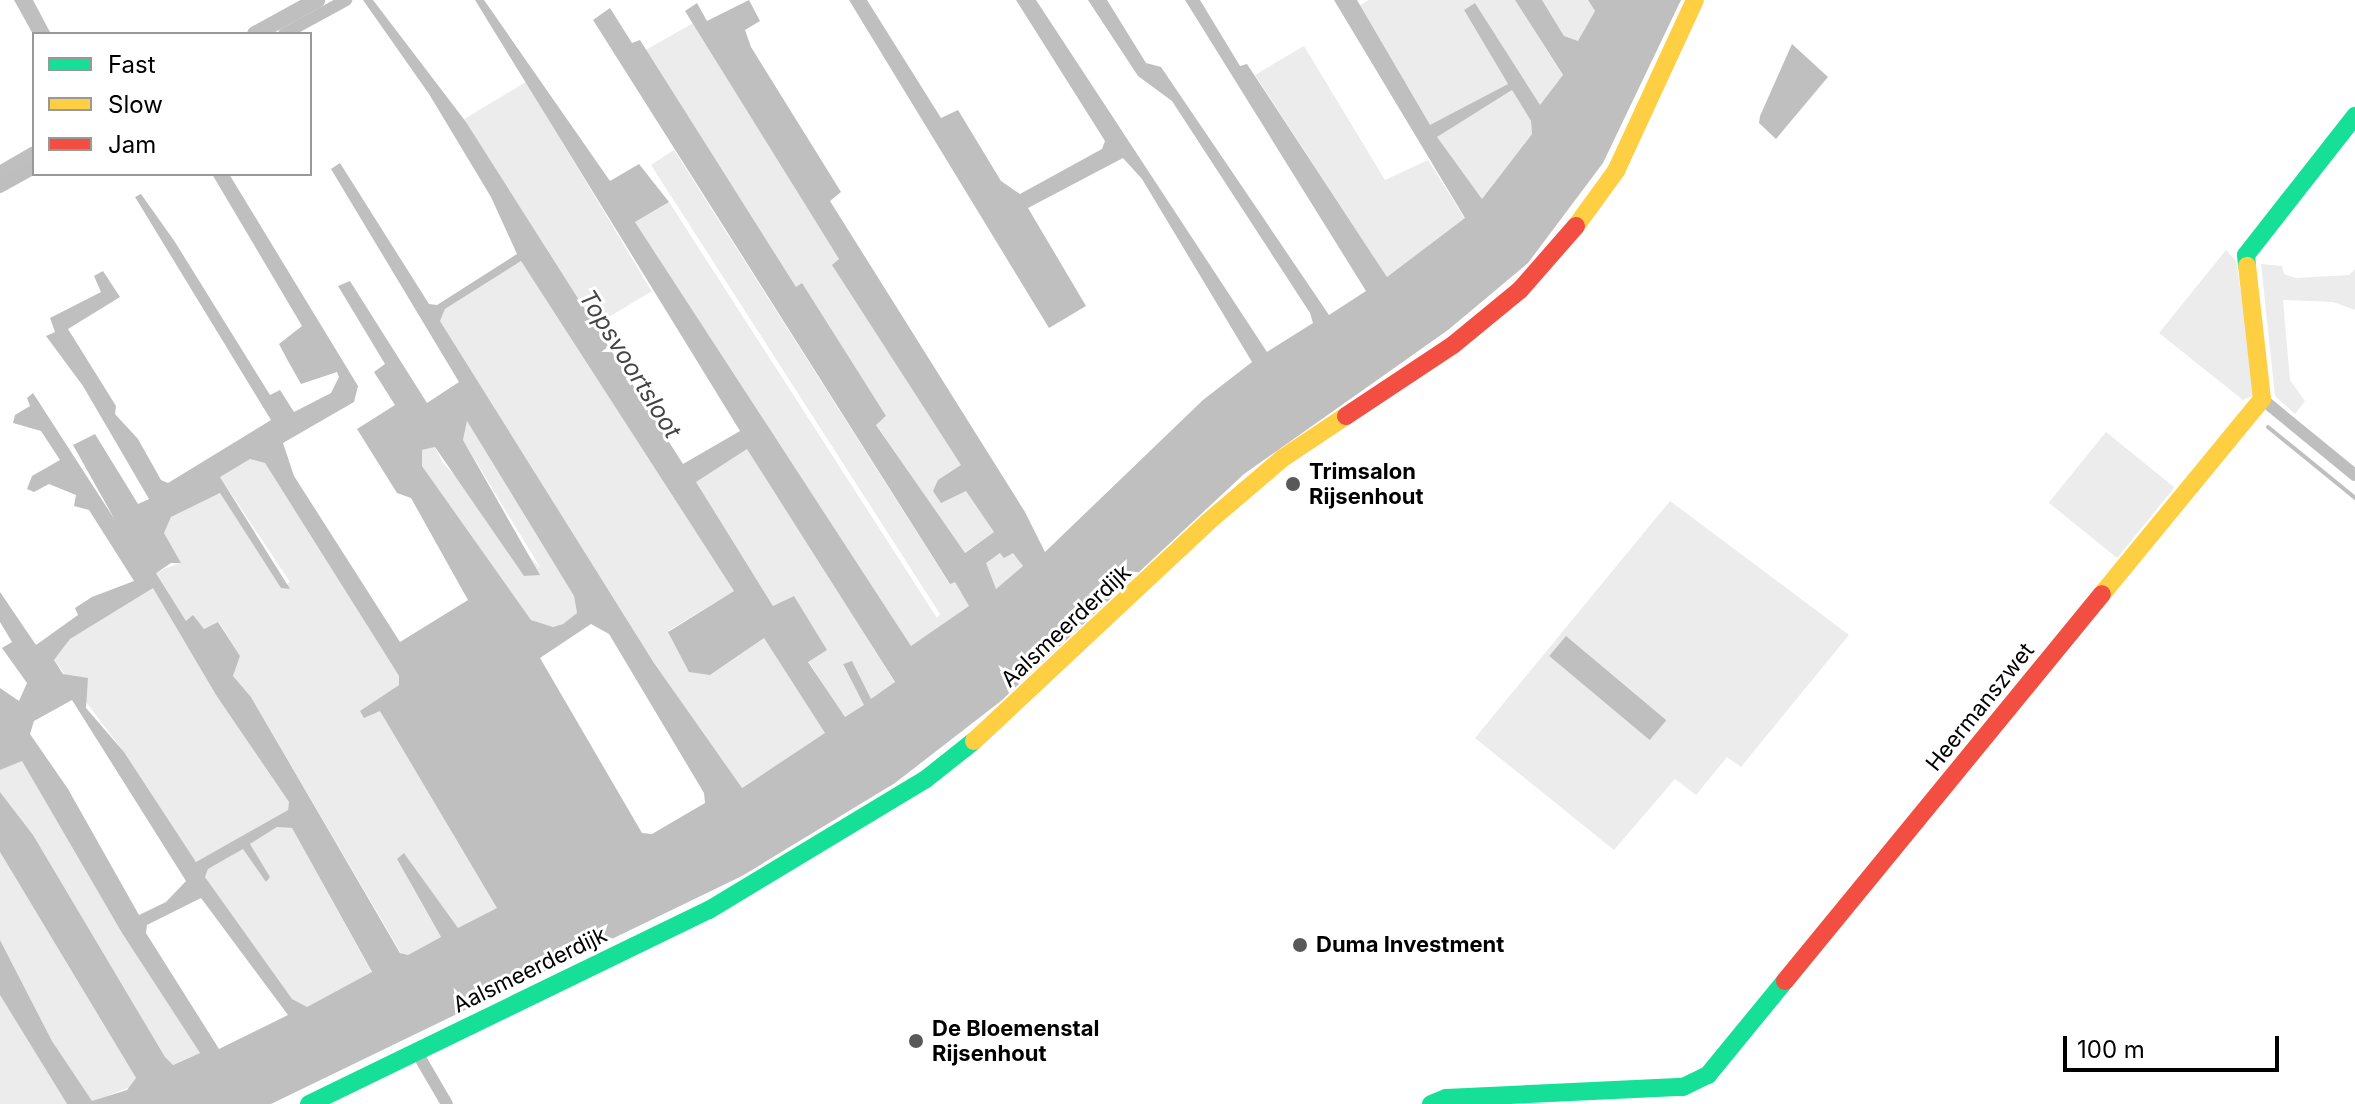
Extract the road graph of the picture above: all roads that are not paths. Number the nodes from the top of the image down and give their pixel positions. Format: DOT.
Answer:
graph roads {
  1 [pos="346,0"];
  2 [pos="1695,0"];
  3 [pos="288,32"];
  4 [pos="2355,116"];
  5 [pos="32,169"];
  6 [pos="0,187"];
  7 [pos="2262,399"];
  8 [pos="2355,475"];
  9 [pos="416,1051"];
  10 [pos="309,1104"];
  11 [pos="447,1104"];
  12 [pos="1431,1104"];
  1 -- 3 [label="street"];
  2 -- 9 [label="street, Aalsmeerderdijk"];
  4 -- 7 [label="street"];
  5 -- 6 [label="street"];
  7 -- 8 [label="street"];
  7 -- 12 [label="street, Heermanszwet"];
  9 -- 10 [label="street, Aalsmeerderdijk"];
  9 -- 11 [label="street"];
}
